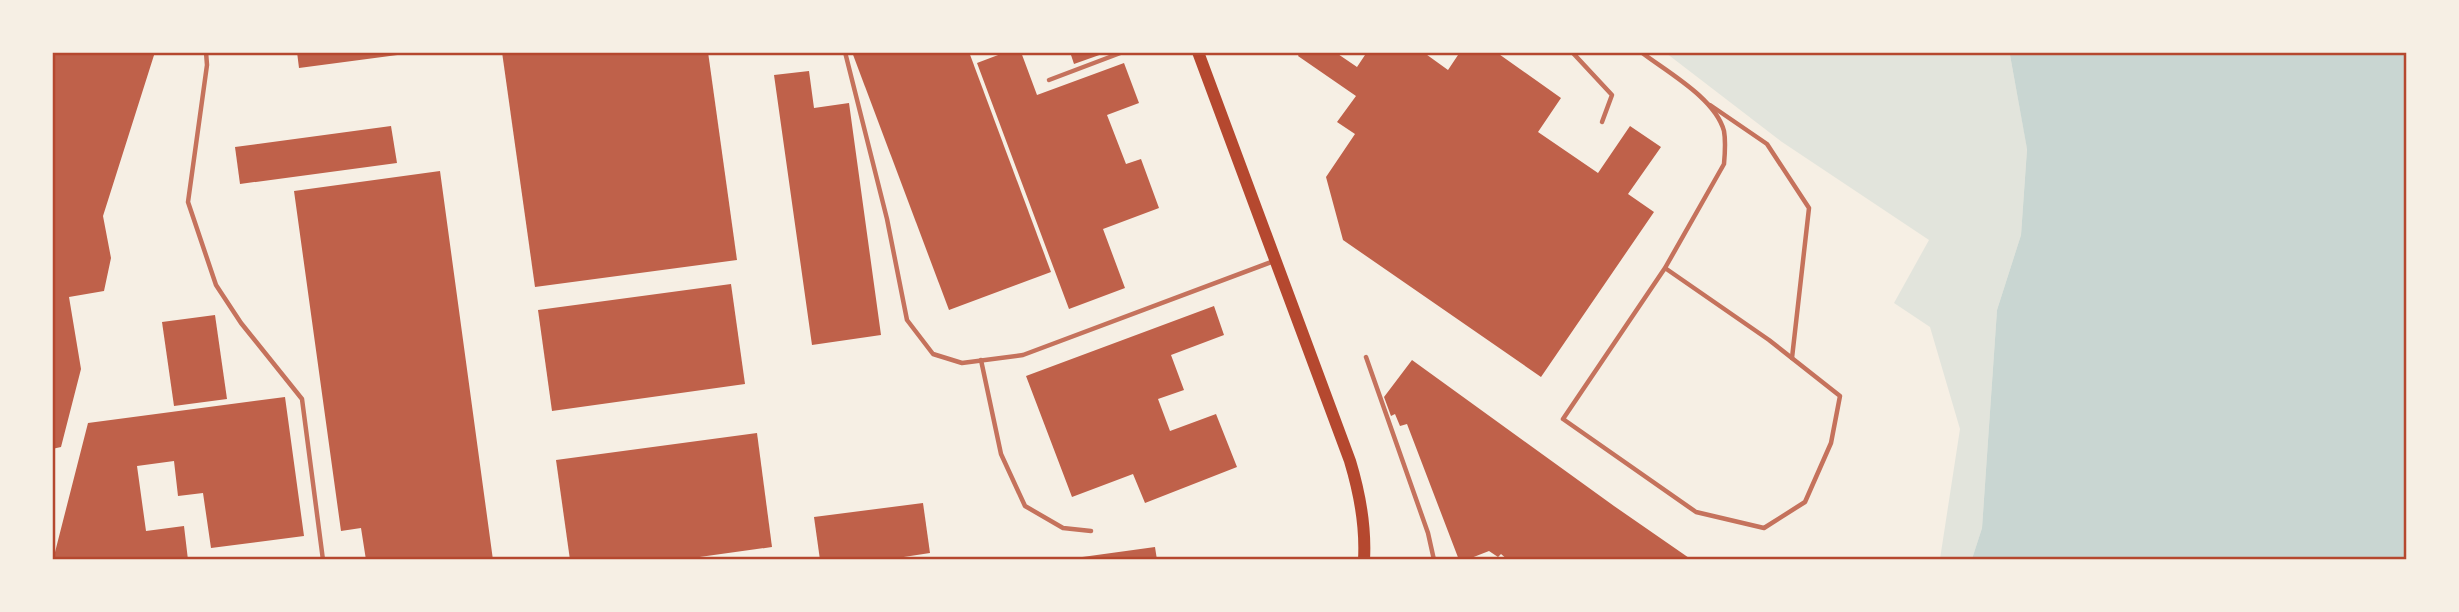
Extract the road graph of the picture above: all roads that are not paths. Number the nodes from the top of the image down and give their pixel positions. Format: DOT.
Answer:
graph roads {
  1 [pos="206,52"];
  2 [pos="845,52"];
  3 [pos="1123,52"];
  4 [pos="1198,52"];
  5 [pos="1572,52"];
  6 [pos="1641,52"];
  7 [pos="1049,80"];
  8 [pos="1706,103"];
  9 [pos="1602,122"];
  10 [pos="1275,261"];
  11 [pos="1665,268"];
  12 [pos="1366,357"];
  13 [pos="1792,359"];
  14 [pos="981,360"];
  15 [pos="1091,531"];
  16 [pos="323,559"];
  17 [pos="1368,559"];
  18 [pos="1434,559"];
  1 -- 16 [label="lane"];
  2 -- 14 [label="lane"];
  3 -- 7 [label="lane"];
  4 -- 10 [label="main road"];
  5 -- 9 [label="lane"];
  6 -- 8 [label="lane"];
  8 -- 11 [label="lane"];
  8 -- 13 [label="lane"];
  10 -- 14 [label="lane"];
  10 -- 17 [label="main road"];
  11 -- 13 [label="lane"];
  11 -- 13 [label="lane"];
  12 -- 18 [label="lane"];
  14 -- 15 [label="lane"];
}
